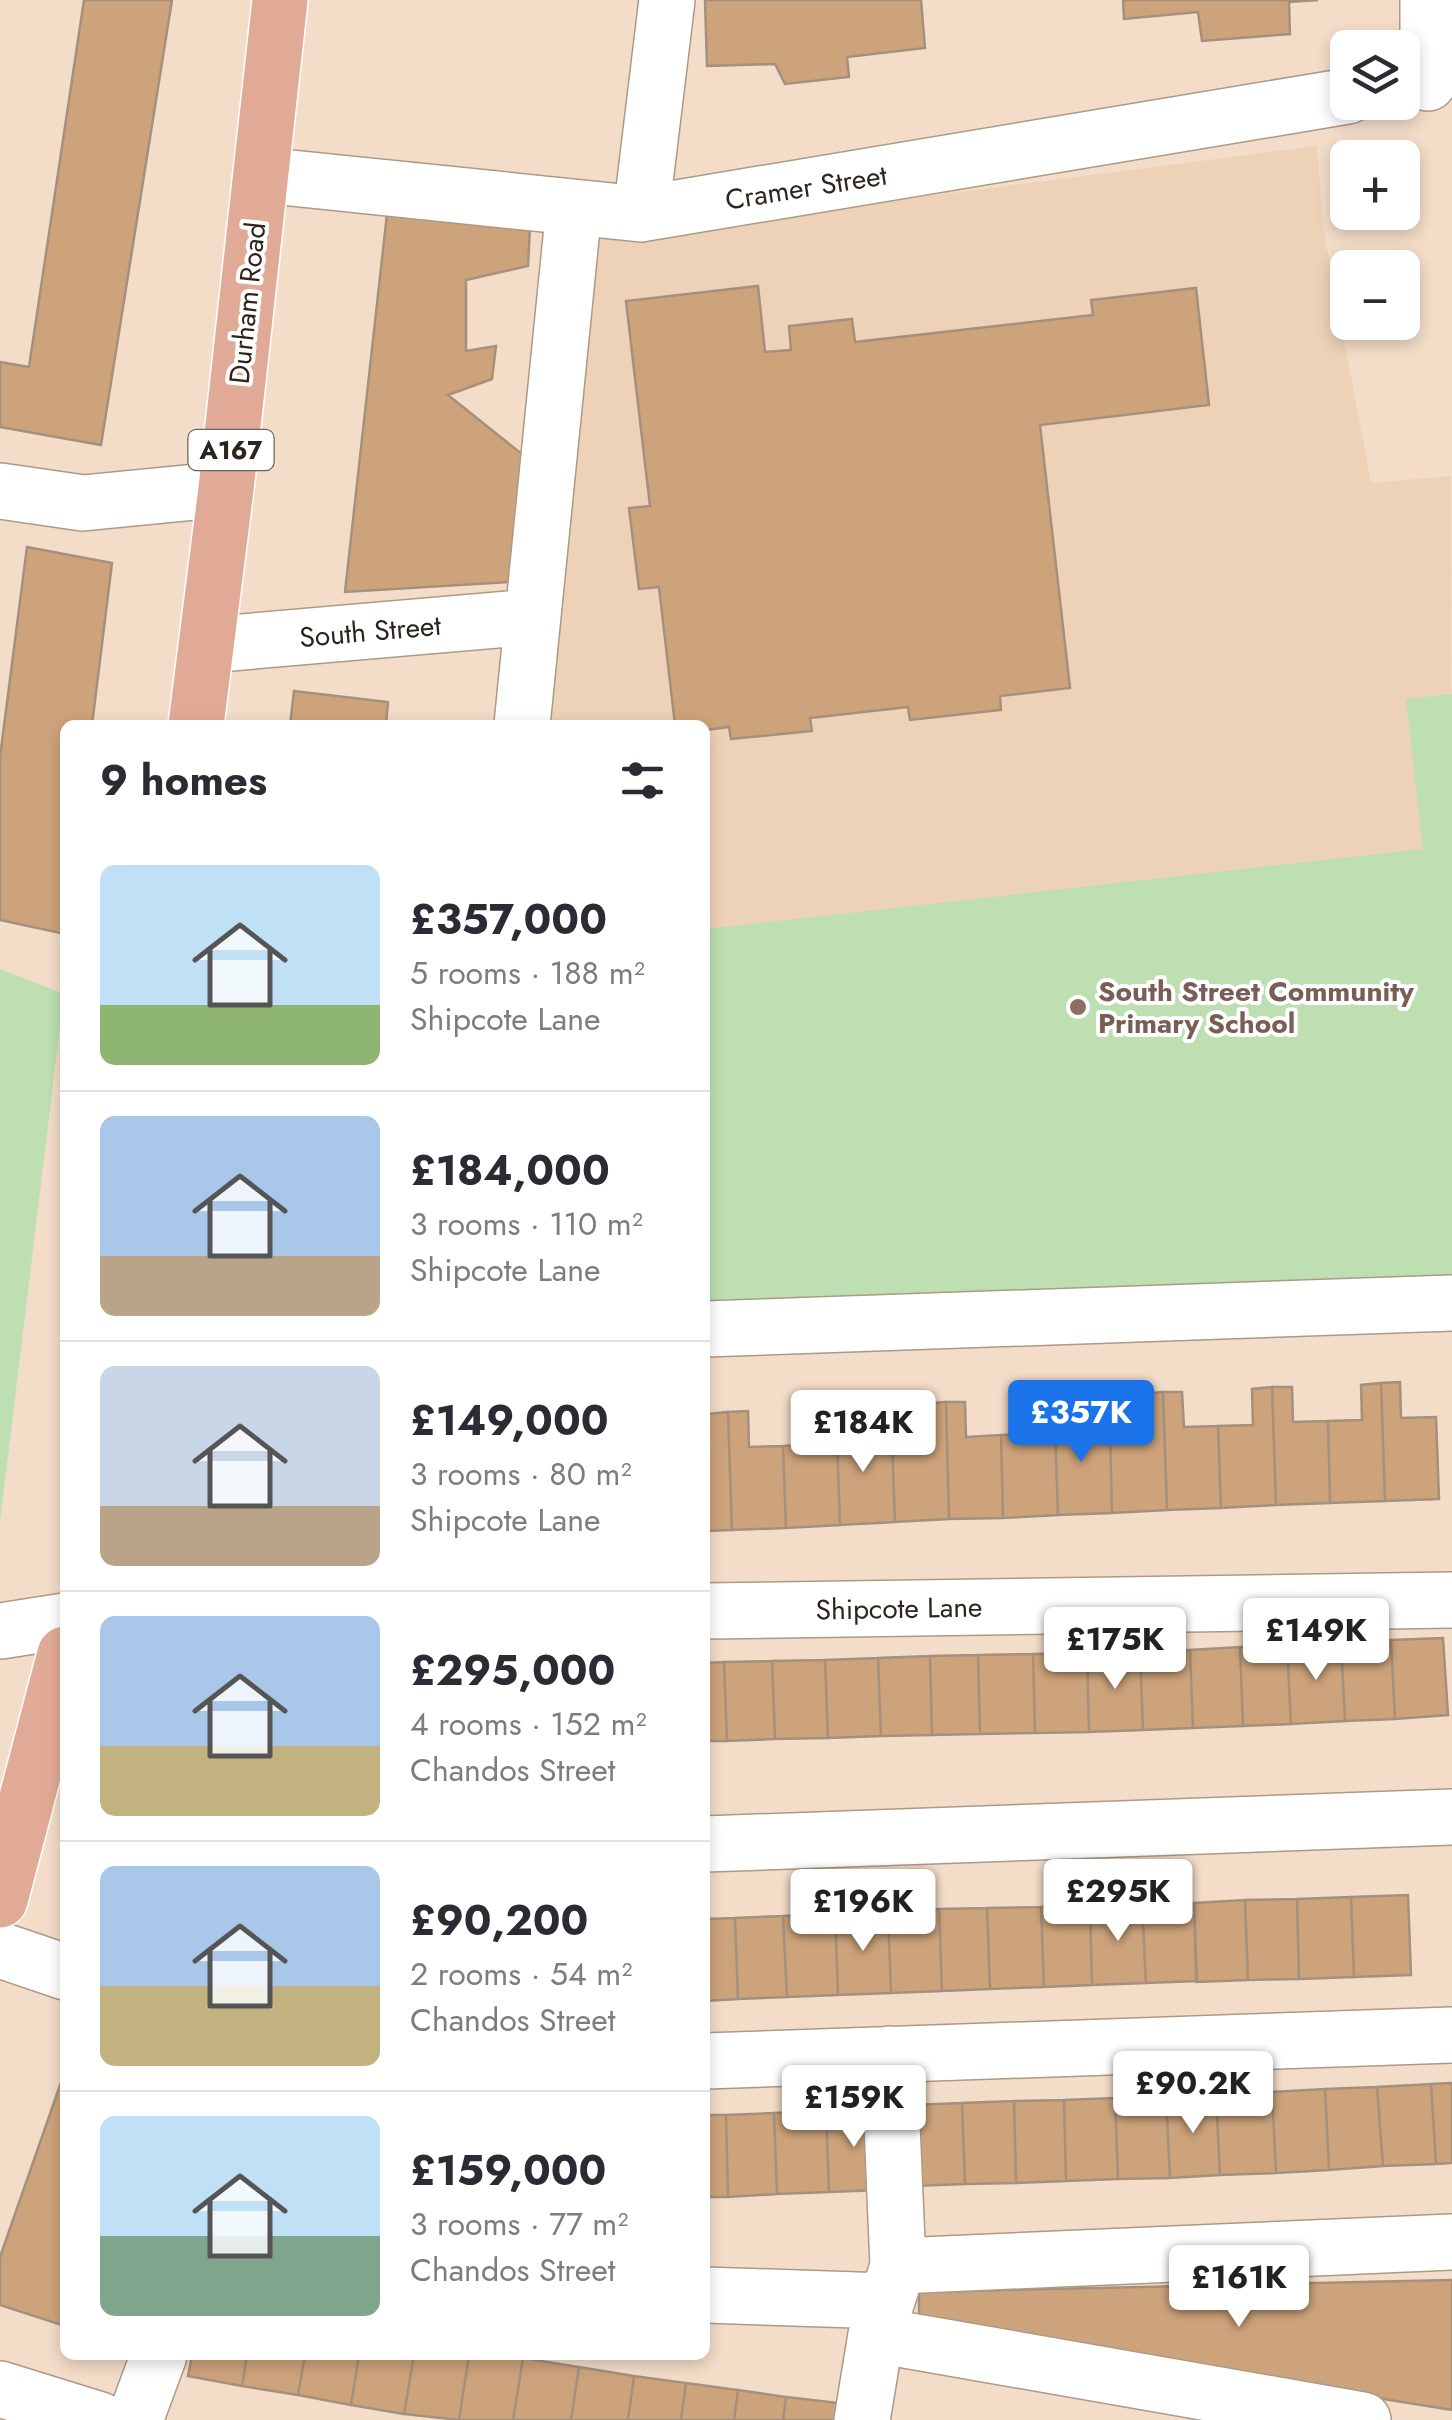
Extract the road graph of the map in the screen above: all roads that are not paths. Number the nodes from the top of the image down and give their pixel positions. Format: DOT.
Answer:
graph roads {
  1 [pos="280,0"];
  2 [pos="667,0"];
  3 [pos="1428,0"];
  4 [pos="1428,85"];
  5 [pos="1330,99"];
  6 [pos="262,174"];
  7 [pos="574,208"];
  8 [pos="640,214"];
  9 [pos="226,488"];
  10 [pos="0,491"];
  11 [pos="532,617"];
  12 [pos="207,645"];
  13 [pos="197,720"];
  14 [pos="522,720"];
  15 [pos="1452,1303"];
  16 [pos="710,1329"];
  17 [pos="1452,1600"];
  18 [pos="710,1610"];
  19 [pos="60,1622"];
  20 [pos="0,1631"];
  21 [pos="60,1673"];
  22 [pos="1452,1818"];
  23 [pos="710,1844"];
  24 [pos="0,1900"];
  25 [pos="0,1950"];
  26 [pos="60,1970"];
  27 [pos="1452,2035"];
  28 [pos="889,2054"];
  29 [pos="710,2061"];
  30 [pos="1452,2242"];
  31 [pos="710,2296"];
  32 [pos="887,2301"];
  33 [pos="157,2360"];
  34 [pos="0,2389"];
  35 [pos="100,2420"];
  36 [pos="135,2420"];
  37 [pos="862,2420"];
  38 [pos="1364,2420"];
  1 -- 6 [label="main road, Durham Road / A167"];
  2 -- 8 [label="street"];
  3 -- 4 [label="street"];
  5 -- 8 [label="street, Cramer Street"];
  6 -- 7 [label="street, Cramer Street"];
  6 -- 9 [label="main road, Durham Road / A167"];
  7 -- 8 [label="street, Cramer Street"];
  7 -- 11 [label="street"];
  9 -- 10 [label="street"];
  9 -- 12 [label="main road, Durham Road / A167"];
  11 -- 12 [label="street, South Street"];
  11 -- 14 [label="street"];
  12 -- 13 [label="main road, Durham Road / A167"];
  15 -- 16 [label="street"];
  17 -- 18 [label="street, Shipcote Lane"];
  19 -- 20 [label="street"];
  21 -- 24 [label="main road"];
  22 -- 23 [label="street"];
  25 -- 26 [label="street"];
  27 -- 28 [label="street"];
  28 -- 29 [label="street"];
  28 -- 32 [label="street"];
  30 -- 32 [label="street"];
  31 -- 32 [label="street"];
  32 -- 37 [label="street"];
  32 -- 38 [label="street"];
  33 -- 36 [label="street"];
  34 -- 35 [label="street"];
}
